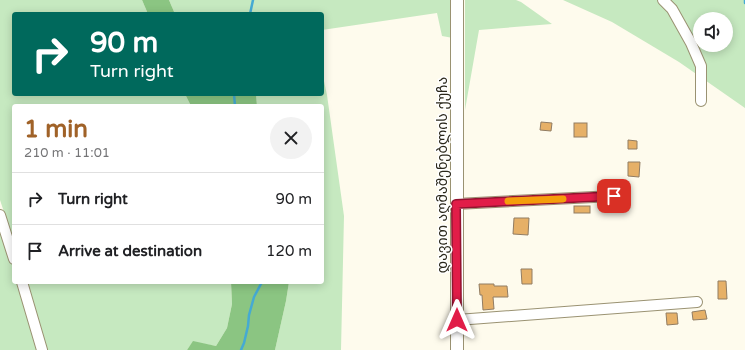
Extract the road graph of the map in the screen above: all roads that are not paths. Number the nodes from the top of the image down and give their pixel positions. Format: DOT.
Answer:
graph roads {
  1 [pos="457,0"];
  2 [pos="663,0"];
  3 [pos="701,101"];
  4 [pos="614,196"];
  5 [pos="456,204"];
  6 [pos="0,215"];
  7 [pos="12,252"];
  8 [pos="23,284"];
  9 [pos="696,302"];
  10 [pos="457,320"];
  11 [pos="42,350"];
  12 [pos="457,350"];
  1 -- 5 [label="street, დავით აღმაშენებლის ქუჩა"];
  2 -- 3 [label="street"];
  4 -- 5 [label="street"];
  5 -- 10 [label="street, დავით აღმაშენებლის ქუჩა"];
  6 -- 7 [label="street"];
  8 -- 11 [label="street"];
  9 -- 10 [label="street"];
  10 -- 12 [label="street, დავით აღმაშენებლის ქუჩა"];
}
